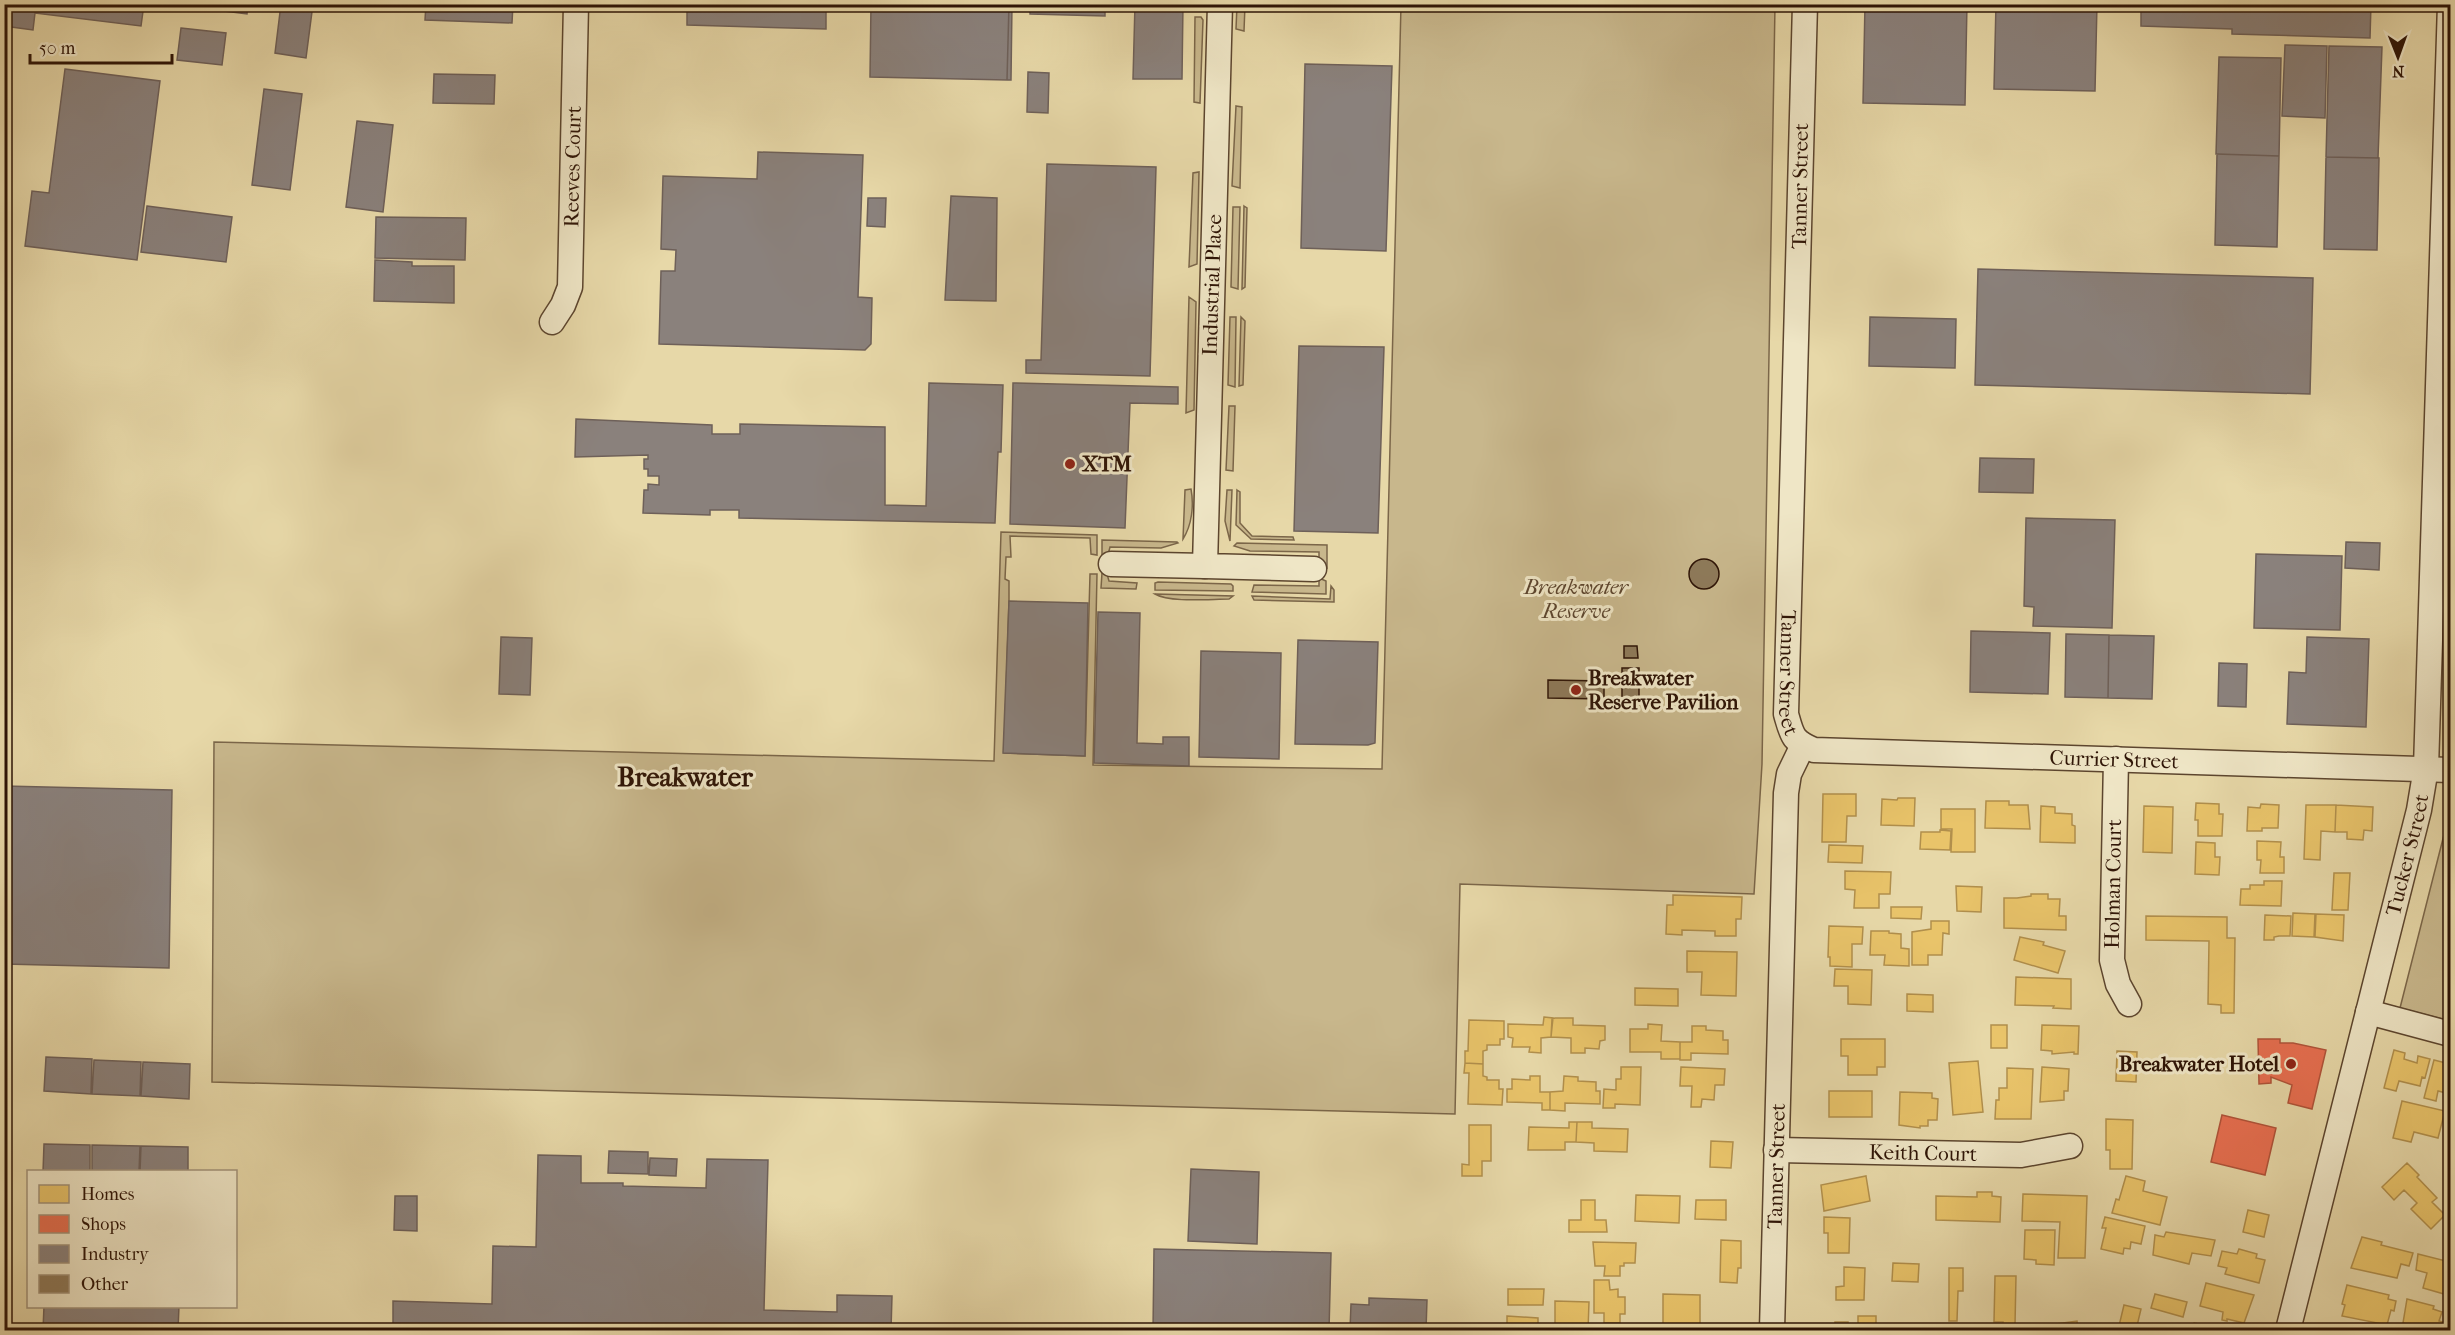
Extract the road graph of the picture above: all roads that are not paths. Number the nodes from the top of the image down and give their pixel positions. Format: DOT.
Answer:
graph roads {
  1 [pos="576,4"];
  2 [pos="1220,4"];
  3 [pos="1805,4"];
  4 [pos="2450,4"];
  5 [pos="552,322"];
  6 [pos="1111,564"];
  7 [pos="1205,566"];
  8 [pos="1314,569"];
  9 [pos="1803,746"];
  10 [pos="2116,759"];
  11 [pos="2426,768"];
  12 [pos="2451,770"];
  13 [pos="2129,1004"];
  14 [pos="2368,1012"];
  15 [pos="2451,1034"];
  16 [pos="2070,1146"];
  17 [pos="1776,1150"];
  18 [pos="1772,1330"];
  19 [pos="2288,1330"];
  1 -- 5 [label="street, Reeves Court"];
  2 -- 7 [label="street, Industrial Place"];
  3 -- 9 [label="street, Tanner Street"];
  4 -- 11 [label="street, Tucker Street"];
  6 -- 7 [label="street"];
  7 -- 8 [label="street"];
  9 -- 10 [label="street, Currier Street"];
  9 -- 17 [label="street, Tanner Street"];
  10 -- 11 [label="street, Currier Street"];
  10 -- 13 [label="street, Holman Court"];
  11 -- 12 [label="street, Currier Street"];
  11 -- 14 [label="street, Tucker Street"];
  14 -- 15 [label="street"];
  14 -- 19 [label="street, Tucker Street"];
  16 -- 17 [label="street, Keith Court"];
  17 -- 18 [label="street, Tanner Street"];
}
